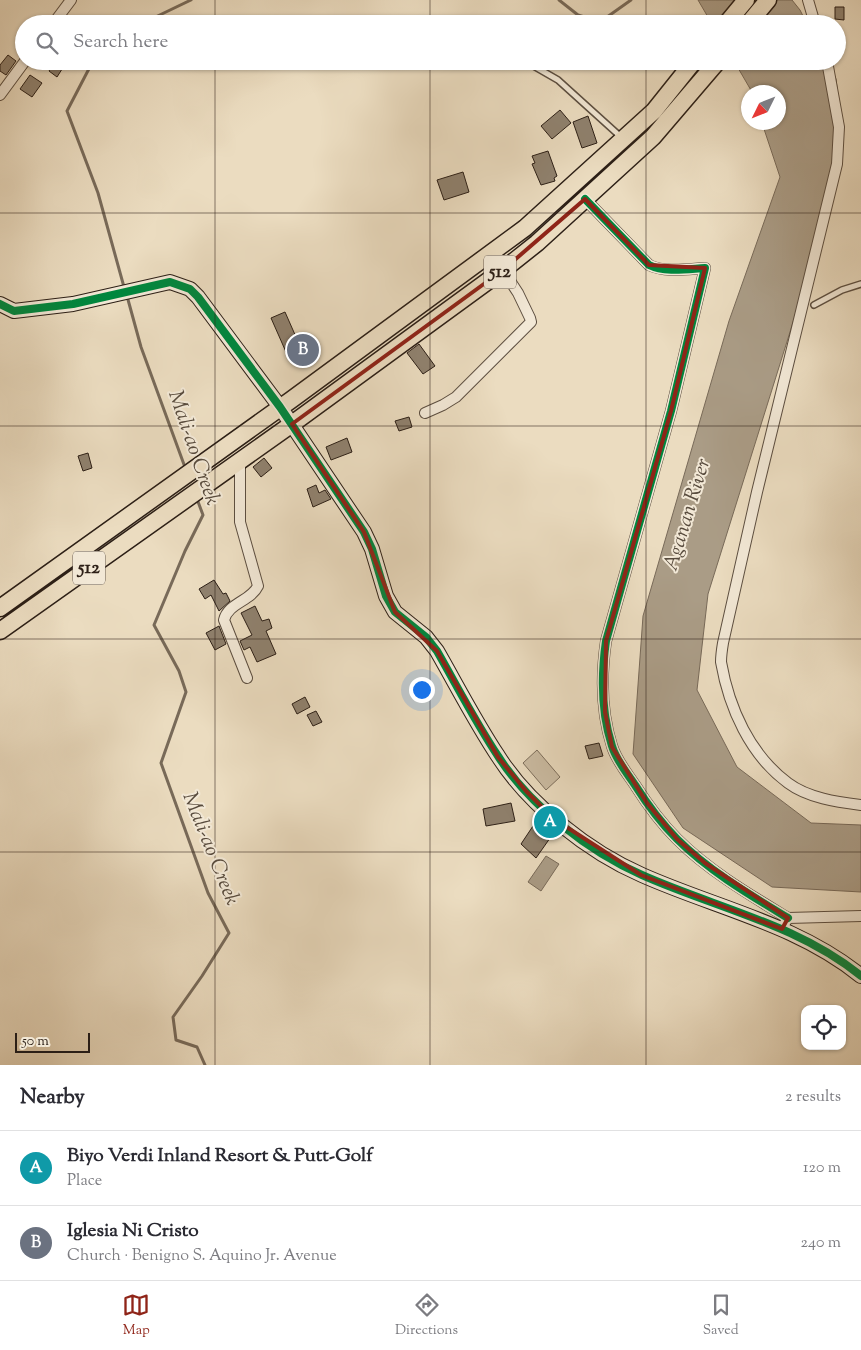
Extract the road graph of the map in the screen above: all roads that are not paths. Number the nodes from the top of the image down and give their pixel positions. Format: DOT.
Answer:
graph roads {
  1 [pos="71,0"];
  2 [pos="746,0"];
  3 [pos="768,0"];
  4 [pos="808,0"];
  5 [pos="60,15"];
  6 [pos="734,15"];
  7 [pos="756,15"];
  8 [pos="813,15"];
  9 [pos="18,70"];
  10 [pos="541,70"];
  11 [pos="686,70"];
  12 [pos="710,70"];
  13 [pos="829,70"];
  14 [pos="0,95"];
  15 [pos="623,139"];
  16 [pos="585,199"];
  17 [pos="503,270"];
  18 [pos="861,284"];
  19 [pos="0,304"];
  20 [pos="814,305"];
  21 [pos="280,407"];
  22 [pos="424,413"];
  23 [pos="292,424"];
  24 [pos="240,461"];
  25 [pos="0,608"];
  26 [pos="0,631"];
  27 [pos="247,678"];
  28 [pos="861,805"];
  29 [pos="861,916"];
  30 [pos="785,923"];
  31 [pos="861,976"];
  1 -- 5 [label="street"];
  2 -- 6 [label="main road"];
  3 -- 7 [label="main road"];
  4 -- 8 [label="street"];
  9 -- 14 [label="street"];
  10 -- 15 [label="lane"];
  11 -- 15 [label="main road, 512"];
  12 -- 16 [label="main road, 512"];
  13 -- 28 [label="street"];
  15 -- 21 [label="main road, 512"];
  16 -- 17 [label="main road, 512"];
  16 -- 30 [label="street"];
  17 -- 22 [label="street"];
  17 -- 23 [label="main road, 512"];
  18 -- 20 [label="lane"];
  19 -- 21 [label="street"];
  21 -- 23 [label="street"];
  21 -- 25 [label="main road, 512"];
  23 -- 24 [label="main road, 512"];
  23 -- 30 [label="street"];
  24 -- 26 [label="main road, 512"];
  24 -- 27 [label="street"];
  29 -- 30 [label="street"];
  30 -- 31 [label="street"];
}
